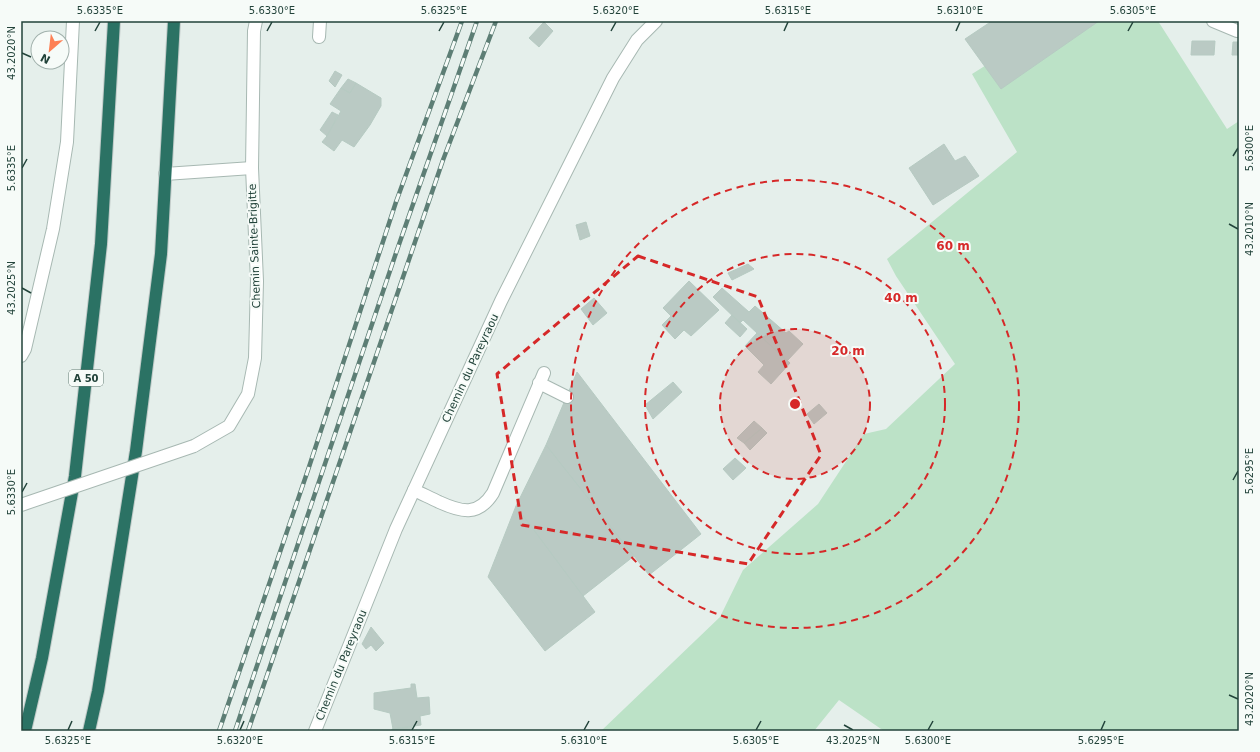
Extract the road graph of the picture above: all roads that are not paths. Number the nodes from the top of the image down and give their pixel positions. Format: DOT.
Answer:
graph roads {
  1 [pos="73,21"];
  2 [pos="114,21"];
  3 [pos="174,21"];
  4 [pos="256,21"];
  5 [pos="320,21"];
  6 [pos="656,21"];
  7 [pos="1213,21"];
  8 [pos="1237,31"];
  9 [pos="319,37"];
  10 [pos="252,168"];
  11 [pos="165,174"];
  12 [pos="21,356"];
  13 [pos="567,397"];
  14 [pos="414,490"];
  15 [pos="21,505"];
  16 [pos="25,731"];
  17 [pos="89,731"];
  18 [pos="315,731"];
  1 -- 12 [label="street"];
  2 -- 16 [label="highway, A 50"];
  3 -- 11 [label="highway"];
  4 -- 10 [label="street, Chemin Sainte-Brigitte"];
  5 -- 9 [label="street"];
  6 -- 14 [label="street, Chemin du Pareyraou"];
  7 -- 8 [label="street"];
  10 -- 11 [label="street"];
  10 -- 15 [label="street, Chemin Sainte-Brigitte, bridge"];
  11 -- 17 [label="highway"];
  13 -- 14 [label="street"];
  14 -- 18 [label="street, Chemin du Pareyraou"];
}
